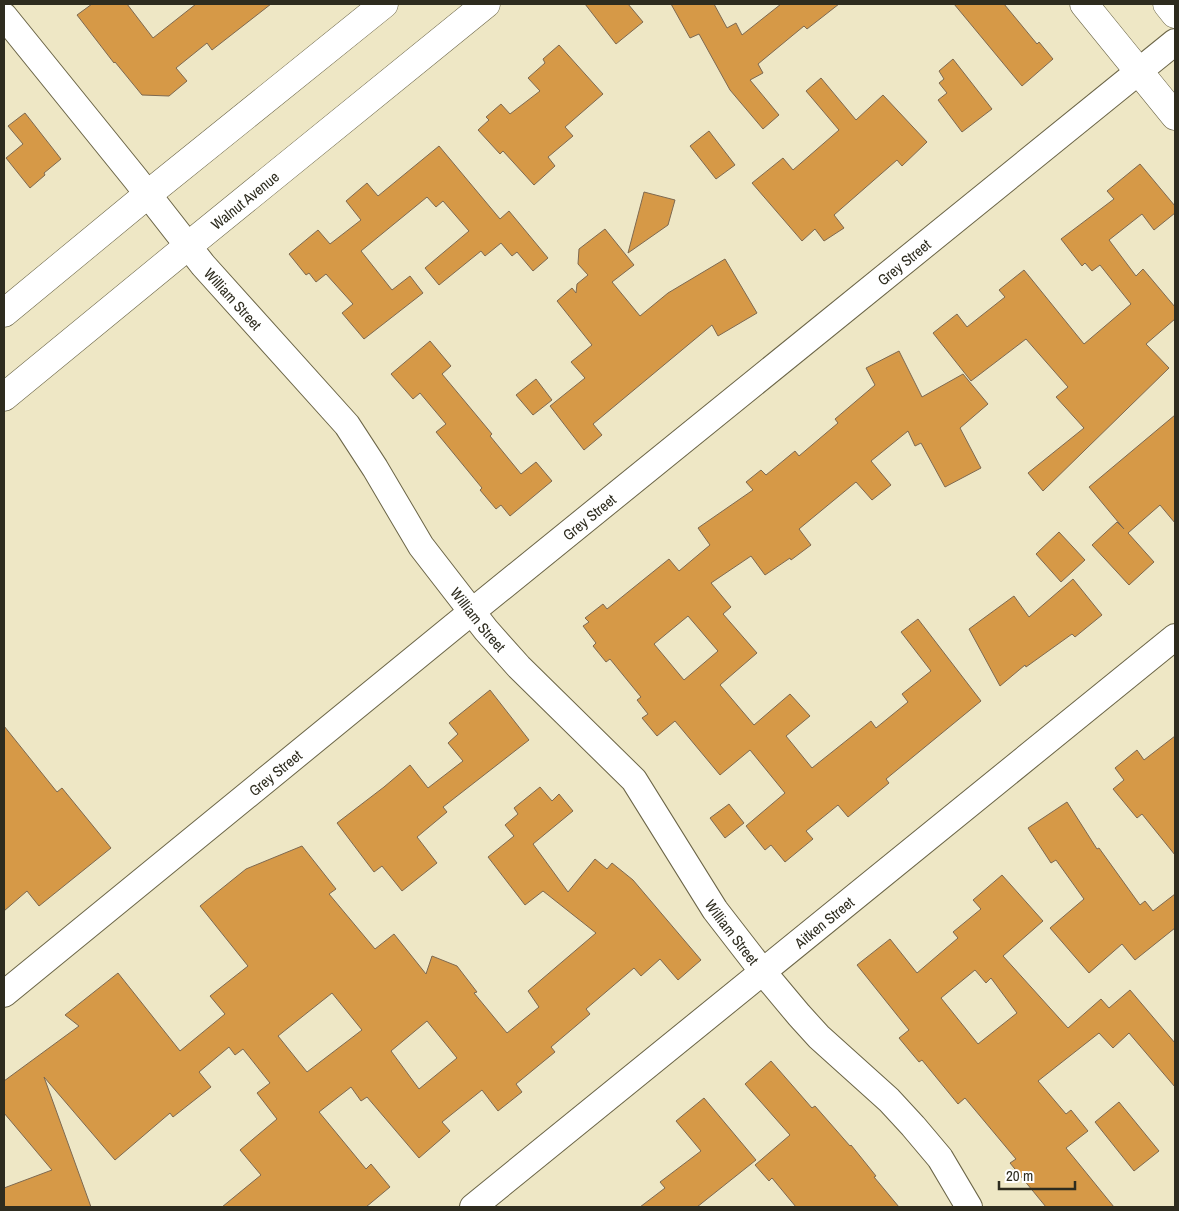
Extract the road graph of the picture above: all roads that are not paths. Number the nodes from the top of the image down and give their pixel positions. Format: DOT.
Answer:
graph roads {
  1 [pos="384,4"];
  2 [pos="486,4"];
  3 [pos="1084,4"];
  4 [pos="1167,4"];
  5 [pos="1175,14"];
  6 [pos="4,16"];
  7 [pos="1175,42"];
  8 [pos="1140,71"];
  9 [pos="1175,116"];
  10 [pos="147,194"];
  11 [pos="188,246"];
  12 [pos="4,313"];
  13 [pos="4,397"];
  14 [pos="472,612"];
  15 [pos="1175,637"];
  16 [pos="763,972"];
  17 [pos="4,994"];
  18 [pos="473,1207"];
  19 [pos="969,1207"];
  1 -- 10 [label="street"];
  2 -- 11 [label="street, Walnut Avenue"];
  3 -- 8 [label="street"];
  4 -- 5 [label="street"];
  6 -- 10 [label="street, William Street"];
  7 -- 8 [label="street, Grey Street"];
  8 -- 9 [label="street"];
  8 -- 14 [label="street, Grey Street"];
  10 -- 11 [label="street, William Street"];
  10 -- 12 [label="street"];
  11 -- 13 [label="street, Walnut Avenue"];
  11 -- 14 [label="street, William Street"];
  14 -- 16 [label="street, William Street"];
  14 -- 17 [label="street, Grey Street"];
  15 -- 16 [label="street, Aitken Street"];
  16 -- 18 [label="street, Aitken Street"];
  16 -- 19 [label="street, William Street"];
}
